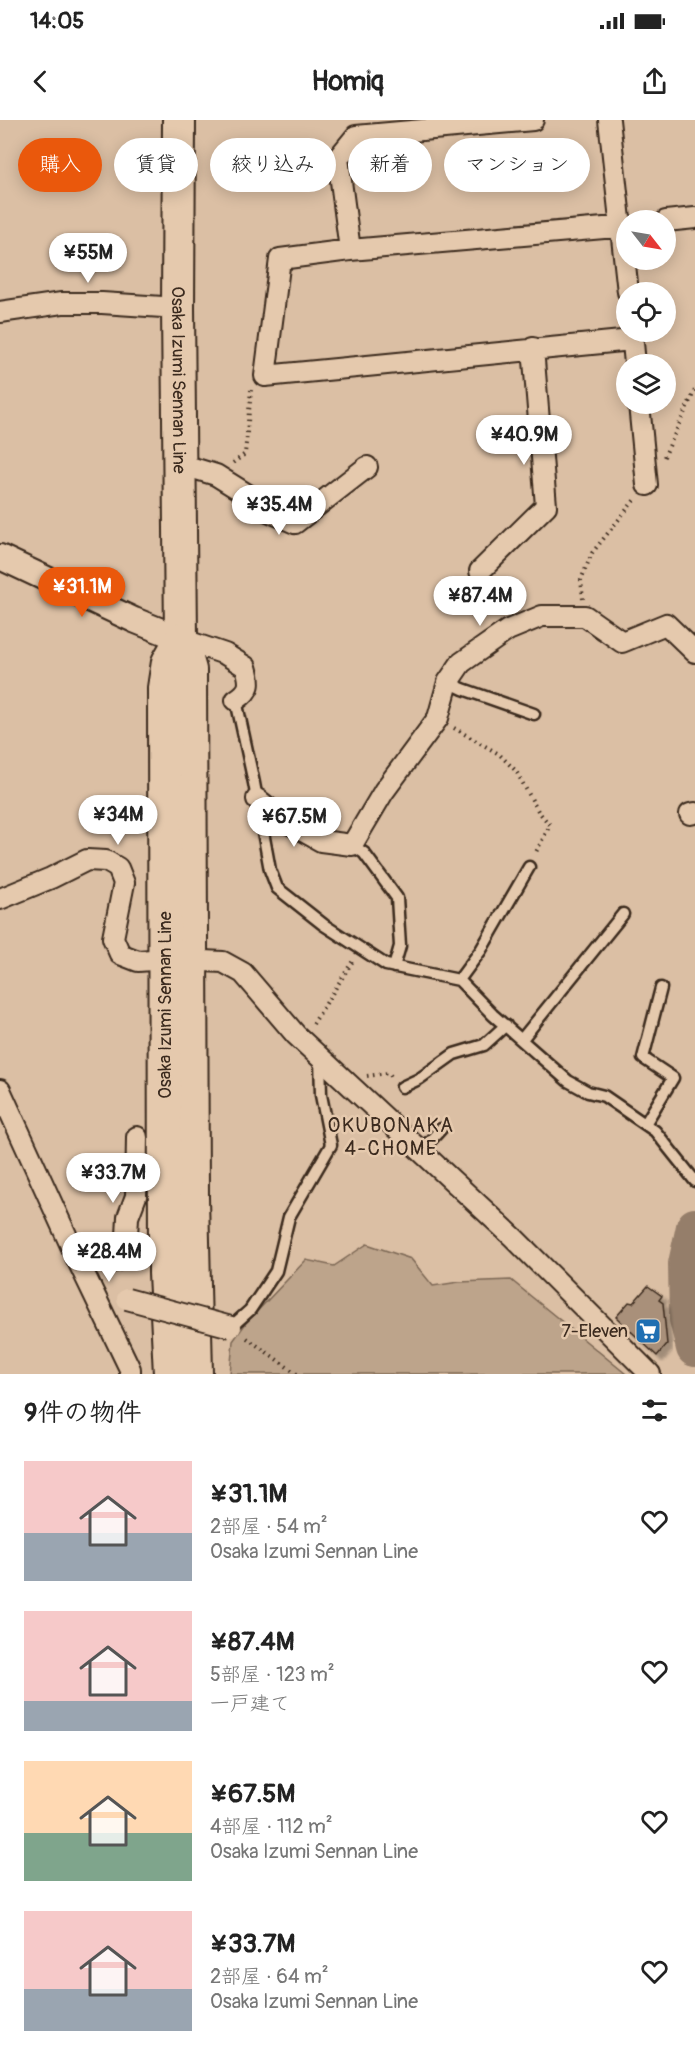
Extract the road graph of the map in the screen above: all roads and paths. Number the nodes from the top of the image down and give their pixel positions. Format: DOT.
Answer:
graph roads {
  1 [pos="179,120"];
  2 [pos="533,120"];
  3 [pos="609,120"];
  4 [pos="622,210"];
  5 [pos="695,218"];
  6 [pos="676,220"];
  7 [pos="616,227"];
  8 [pos="351,250"];
  9 [pos="178,309"];
  10 [pos="0,312"];
  11 [pos="616,338"];
  12 [pos="533,348"];
  13 [pos="265,376"];
  14 [pos="695,390"];
  15 [pos="640,414"];
  16 [pos="180,464"];
  17 [pos="367,467"];
  18 [pos="216,475"];
  19 [pos="647,485"];
  20 [pos="0,557"];
  21 [pos="480,571"];
  22 [pos="585,616"];
  23 [pos="181,639"];
  24 [pos="695,652"];
  25 [pos="448,682"];
  26 [pos="236,700"];
  27 [pos="534,714"];
  28 [pos="438,718"];
  29 [pos="257,799"];
  30 [pos="352,845"];
  31 [pos="529,867"];
  32 [pos="0,899"];
  33 [pos="623,914"];
  34 [pos="360,949"];
  35 [pos="178,960"];
  36 [pos="394,967"];
  37 [pos="459,980"];
  38 [pos="661,988"];
  39 [pos="506,1025"];
  40 [pos="296,1035"];
  41 [pos="522,1039"];
  42 [pos="320,1057"];
  43 [pos="343,1078"];
  44 [pos="402,1087"];
  45 [pos="0,1090"];
  46 [pos="645,1124"];
  47 [pos="441,1129"];
  48 [pos="137,1137"];
  49 [pos="421,1151"];
  50 [pos="695,1181"];
  51 [pos="78,1261"];
  52 [pos="100,1308"];
  53 [pos="231,1327"];
  54 [pos="130,1374"];
  55 [pos="170,1374"];
  56 [pos="196,1374"];
  57 [pos="297,1374"];
  58 [pos="650,1374"];
  1 -- 9 [label="main road, Osaka Izumi Sennan Line"];
  2 -- 8 [label="street"];
  3 -- 4 [label="street"];
  5 -- 6 [label="street"];
  7 -- 8 [label="street"];
  8 -- 13 [label="street"];
  9 -- 10 [label="street"];
  9 -- 16 [label="main road, Osaka Izumi Sennan Line"];
  11 -- 12 [label="street"];
  12 -- 13 [label="street"];
  12 -- 21 [label="street"];
  13 -- 18 [label="path"];
  14 -- 19 [label="path"];
  15 -- 19 [label="street"];
  16 -- 18 [label="street"];
  16 -- 23 [label="main road, Osaka Izumi Sennan Line"];
  17 -- 18 [label="street"];
  19 -- 22 [label="path"];
  20 -- 23 [label="street"];
  22 -- 24 [label="street"];
  22 -- 25 [label="street"];
  23 -- 26 [label="street"];
  23 -- 35 [label="main road, Osaka Izumi Sennan Line"];
  25 -- 27 [label="lane"];
  25 -- 28 [label="street"];
  26 -- 29 [label="lane"];
  28 -- 30 [label="street"];
  28 -- 31 [label="path"];
  29 -- 30 [label="street"];
  29 -- 34 [label="lane"];
  30 -- 36 [label="lane"];
  31 -- 37 [label="lane"];
  32 -- 35 [label="street"];
  33 -- 41 [label="lane"];
  34 -- 36 [label="lane"];
  34 -- 40 [label="path"];
  35 -- 40 [label="street"];
  35 -- 55 [label="main road, Osaka Izumi Sennan Line"];
  35 -- 56 [label="main road, Osaka Izumi Sennan Line"];
  36 -- 37 [label="lane"];
  37 -- 39 [label="lane"];
  38 -- 46 [label="lane"];
  39 -- 41 [label="lane"];
  39 -- 44 [label="lane"];
  40 -- 42 [label="street"];
  41 -- 46 [label="lane"];
  42 -- 43 [label="street"];
  42 -- 53 [label="lane"];
  43 -- 44 [label="path"];
  43 -- 49 [label="street"];
  45 -- 51 [label="street"];
  46 -- 50 [label="lane"];
  47 -- 49 [label="lane"];
  48 -- 51 [label="street"];
  49 -- 58 [label="street"];
  51 -- 52 [label="street"];
  52 -- 53 [label="street, bridge"];
  52 -- 54 [label="street"];
  53 -- 57 [label="path"];
}
